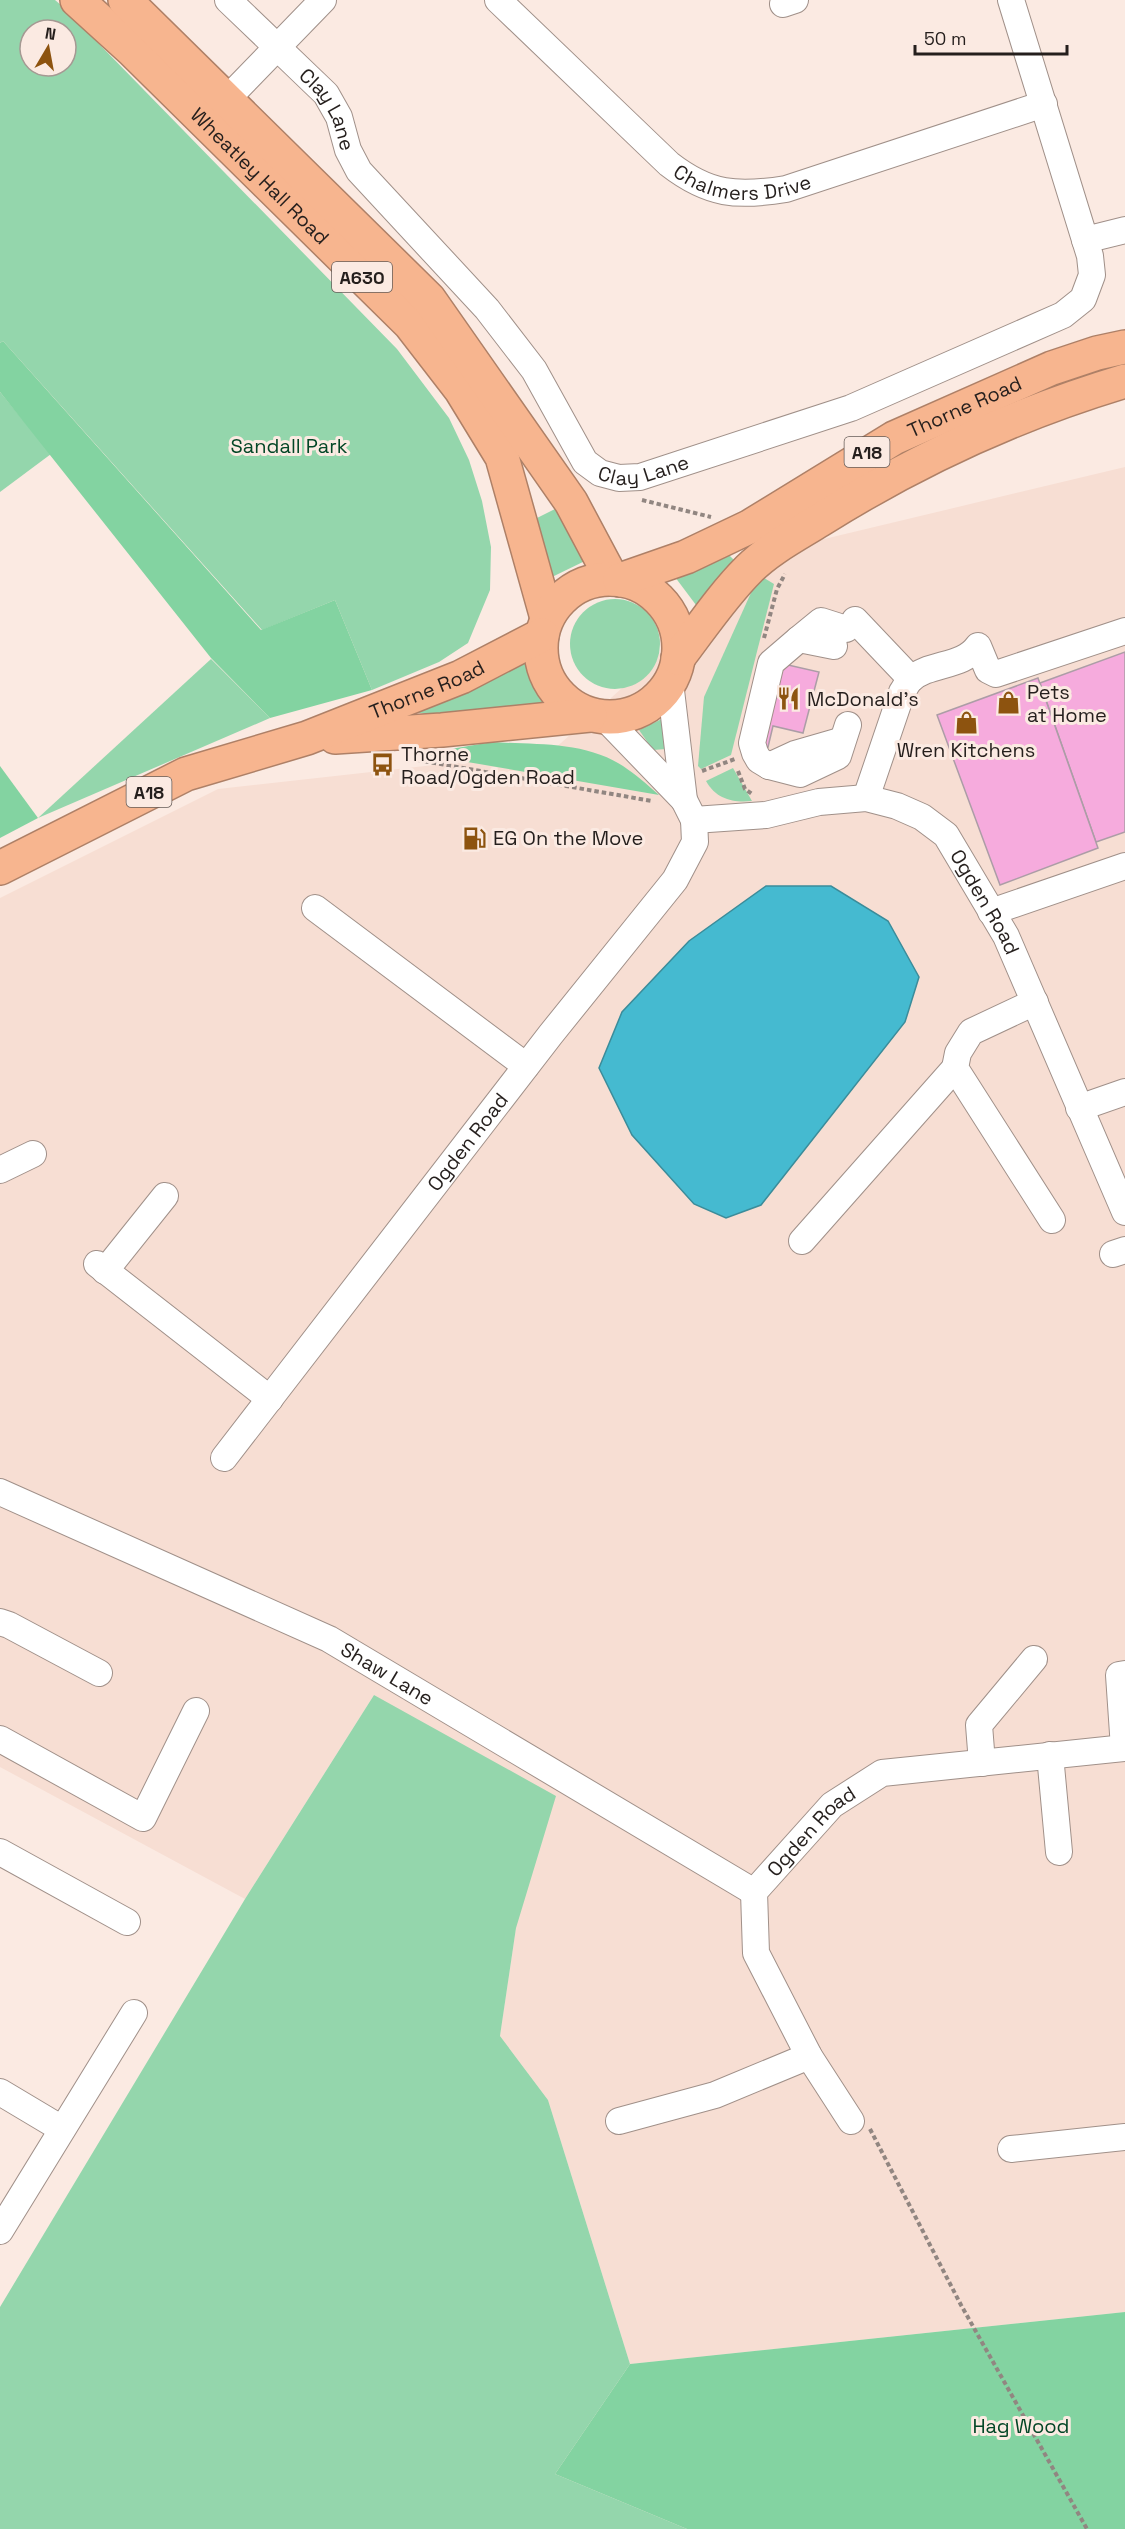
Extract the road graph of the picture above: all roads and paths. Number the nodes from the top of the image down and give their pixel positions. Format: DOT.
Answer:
graph roads {
  1 [pos="77,0"];
  2 [pos="125,0"];
  3 [pos="228,0"];
  4 [pos="323,0"];
  5 [pos="498,0"];
  6 [pos="1011,0"];
  7 [pos="278,46"];
  8 [pos="227,99"];
  9 [pos="1044,104"];
  10 [pos="1125,230"];
  11 [pos="1084,235"];
  12 [pos="1125,347"];
  13 [pos="1125,381"];
  14 [pos="639,500"];
  15 [pos="719,517"];
  16 [pos="790,565"];
  17 [pos="616,580"];
  18 [pos="544,627"];
  19 [pos="1125,631"];
  20 [pos="763,645"];
  21 [pos="674,670"];
  22 [pos="911,680"];
  23 [pos="597,716"];
  24 [pos="846,733"];
  25 [pos="307,738"];
  26 [pos="736,752"];
  27 [pos="414,760"];
  28 [pos="866,798"];
  29 [pos="656,801"];
  30 [pos="689,810"];
  31 [pos="785,810"];
  32 [pos="1125,866"];
  33 [pos="0,868"];
  34 [pos="315,908"];
  35 [pos="991,912"];
  36 [pos="1035,1002"];
  37 [pos="526,1066"];
  38 [pos="955,1068"];
  39 [pos="1125,1092"];
  40 [pos="1079,1108"];
  41 [pos="33,1154"];
  42 [pos="0,1170"];
  43 [pos="165,1196"];
  44 [pos="1125,1212"];
  45 [pos="1052,1220"];
  46 [pos="802,1241"];
  47 [pos="270,1399"];
  48 [pos="224,1458"];
  49 [pos="0,1492"];
  50 [pos="0,1622"];
  51 [pos="1034,1659"];
  52 [pos="99,1673"];
  53 [pos="1125,1674"];
  54 [pos="196,1711"];
  55 [pos="0,1739"];
  56 [pos="1124,1748"];
  57 [pos="1050,1755"];
  58 [pos="982,1763"];
  59 [pos="1059,1852"];
  60 [pos="3,1861"];
  61 [pos="754,1892"];
  62 [pos="127,1922"];
  63 [pos="134,2013"];
  64 [pos="810,2056"];
  65 [pos="0,2092"];
  66 [pos="619,2121"];
  67 [pos="851,2121"];
  68 [pos="62,2129"];
  69 [pos="1125,2137"];
  70 [pos="1011,2149"];
  71 [pos="0,2231"];
  72 [pos="1087,2529"];
  1 -- 18 [label="highway, Wheatley Hall Road / A630"];
  2 -- 8 [label="highway, Wheatley Hall Road / A630"];
  3 -- 7 [label="street, Clay Lane"];
  4 -- 7 [label="street"];
  5 -- 9 [label="street, Chalmers Drive"];
  6 -- 9 [label="street, Clay Lane"];
  7 -- 8 [label="street"];
  7 -- 11 [label="street, Clay Lane"];
  8 -- 17 [label="highway, Wheatley Hall Road / A630"];
  9 -- 11 [label="street, Clay Lane"];
  10 -- 11 [label="street"];
  12 -- 17 [label="highway, Thorne Road / A18"];
  13 -- 21 [label="highway, Thorne Road / A18"];
  14 -- 15 [label="path"];
  16 -- 20 [label="path"];
  17 -- 18 [label="highway"];
  17 -- 21 [label="highway"];
  18 -- 23 [label="highway"];
  18 -- 25 [label="highway, Thorne Road / A18"];
  19 -- 22 [label="street"];
  21 -- 23 [label="highway"];
  21 -- 30 [label="street, Ogden Road"];
  22 -- 24 [label="street"];
  22 -- 28 [label="street"];
  23 -- 25 [label="highway, Thorne Road / A18"];
  23 -- 30 [label="street"];
  25 -- 33 [label="highway, Thorne Road / A18"];
  26 -- 31 [label="path"];
  27 -- 29 [label="path"];
  28 -- 31 [label="street, Ogden Road"];
  28 -- 35 [label="street, Ogden Road"];
  30 -- 31 [label="street, Ogden Road"];
  30 -- 37 [label="street, Ogden Road"];
  32 -- 35 [label="street"];
  34 -- 37 [label="street"];
  35 -- 36 [label="street, Ogden Road"];
  36 -- 38 [label="street"];
  36 -- 40 [label="street, Ogden Road"];
  37 -- 47 [label="street, Ogden Road"];
  38 -- 45 [label="street"];
  38 -- 46 [label="street"];
  39 -- 40 [label="street"];
  40 -- 44 [label="street, Ogden Road"];
  41 -- 42 [label="street"];
  43 -- 47 [label="street"];
  47 -- 48 [label="street, Ogden Road"];
  49 -- 61 [label="street, Shaw Lane"];
  50 -- 52 [label="street"];
  51 -- 58 [label="street"];
  53 -- 56 [label="street"];
  54 -- 55 [label="street"];
  56 -- 57 [label="street, Ogden Road"];
  57 -- 58 [label="street, Ogden Road"];
  57 -- 59 [label="street"];
  58 -- 61 [label="street, Ogden Road"];
  60 -- 62 [label="street"];
  61 -- 64 [label="street, Ogden Road"];
  63 -- 68 [label="street"];
  64 -- 66 [label="street"];
  64 -- 67 [label="street, Ogden Road"];
  65 -- 68 [label="street"];
  67 -- 72 [label="path"];
  68 -- 71 [label="street"];
  69 -- 70 [label="street"];
}
